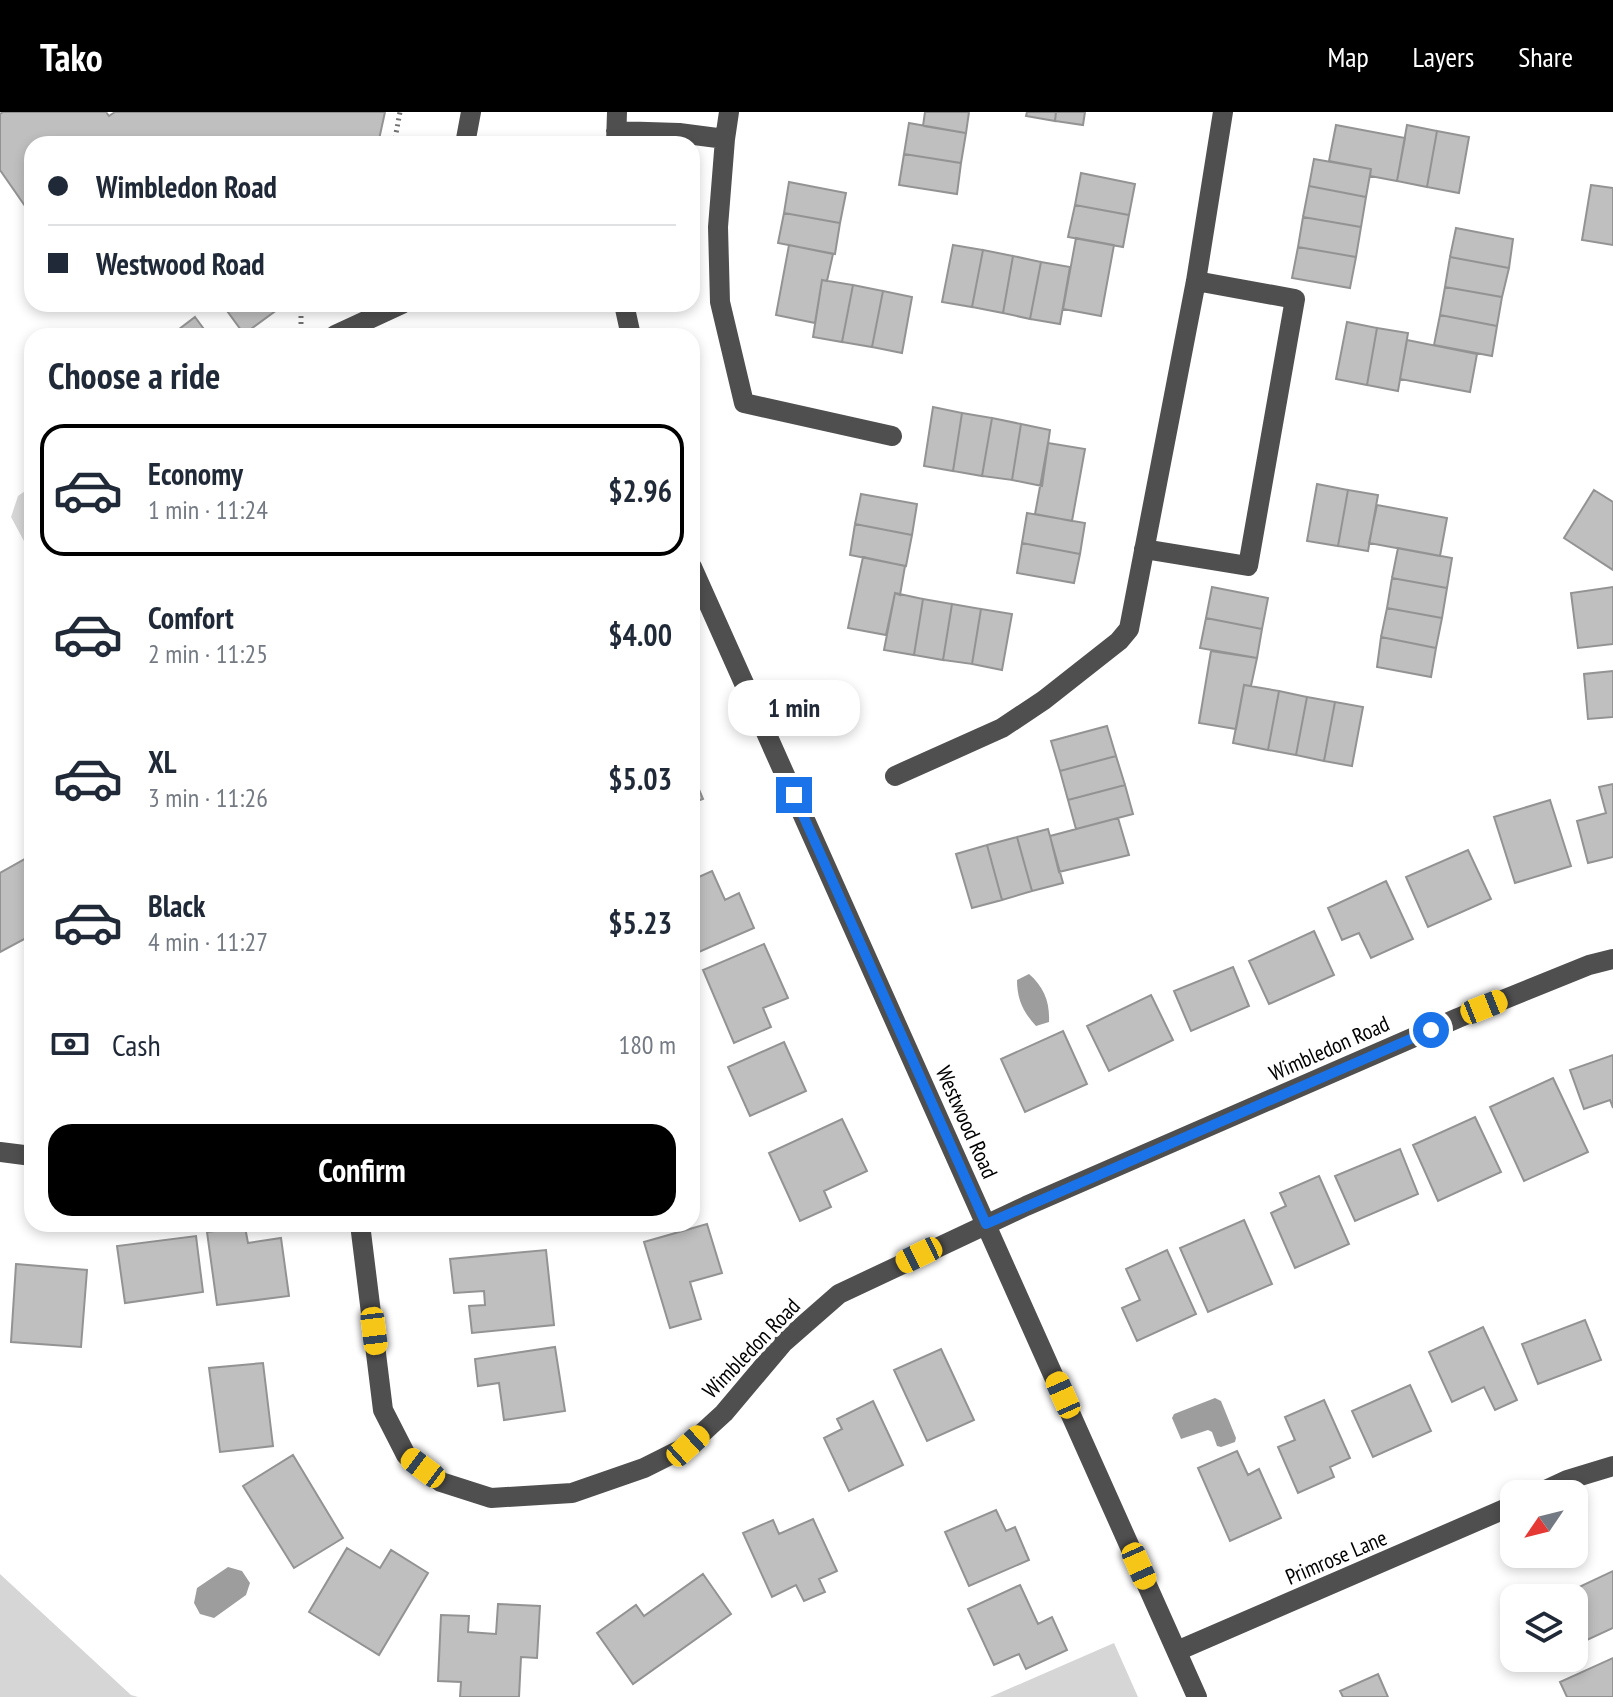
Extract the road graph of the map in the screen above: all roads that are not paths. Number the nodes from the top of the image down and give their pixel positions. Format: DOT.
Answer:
graph roads {
  1 [pos="471,112"];
  2 [pos="729,112"];
  3 [pos="1223,112"];
  4 [pos="616,129"];
  5 [pos="466,136"];
  6 [pos="725,139"];
  7 [pos="1196,281"];
  8 [pos="385,312"];
  9 [pos="350,328"];
  10 [pos="892,436"];
  11 [pos="1144,549"];
  12 [pos="700,585"];
  13 [pos="895,776"];
  14 [pos="1613,959"];
  15 [pos="0,1152"];
  16 [pos="24,1155"];
  17 [pos="986,1224"];
  18 [pos="361,1232"];
  19 [pos="1613,1466"];
  20 [pos="1567,1480"];
  21 [pos="1500,1511"];
  22 [pos="1177,1651"];
  23 [pos="1197,1697"];
  1 -- 5 [label="street"];
  2 -- 6 [label="street"];
  3 -- 7 [label="street"];
  4 -- 6 [label="street"];
  6 -- 10 [label="street"];
  7 -- 11 [label="street"];
  7 -- 11 [label="street"];
  8 -- 9 [label="street"];
  11 -- 13 [label="street"];
  12 -- 17 [label="street, Westwood Road"];
  14 -- 17 [label="street, Wimbledon Road"];
  15 -- 16 [label="street"];
  17 -- 18 [label="street, Wimbledon Road"];
  17 -- 22 [label="street, Westwood Road"];
  19 -- 20 [label="street"];
  21 -- 22 [label="street, Primrose Lane"];
  22 -- 23 [label="street, Westwood Road"];
}
